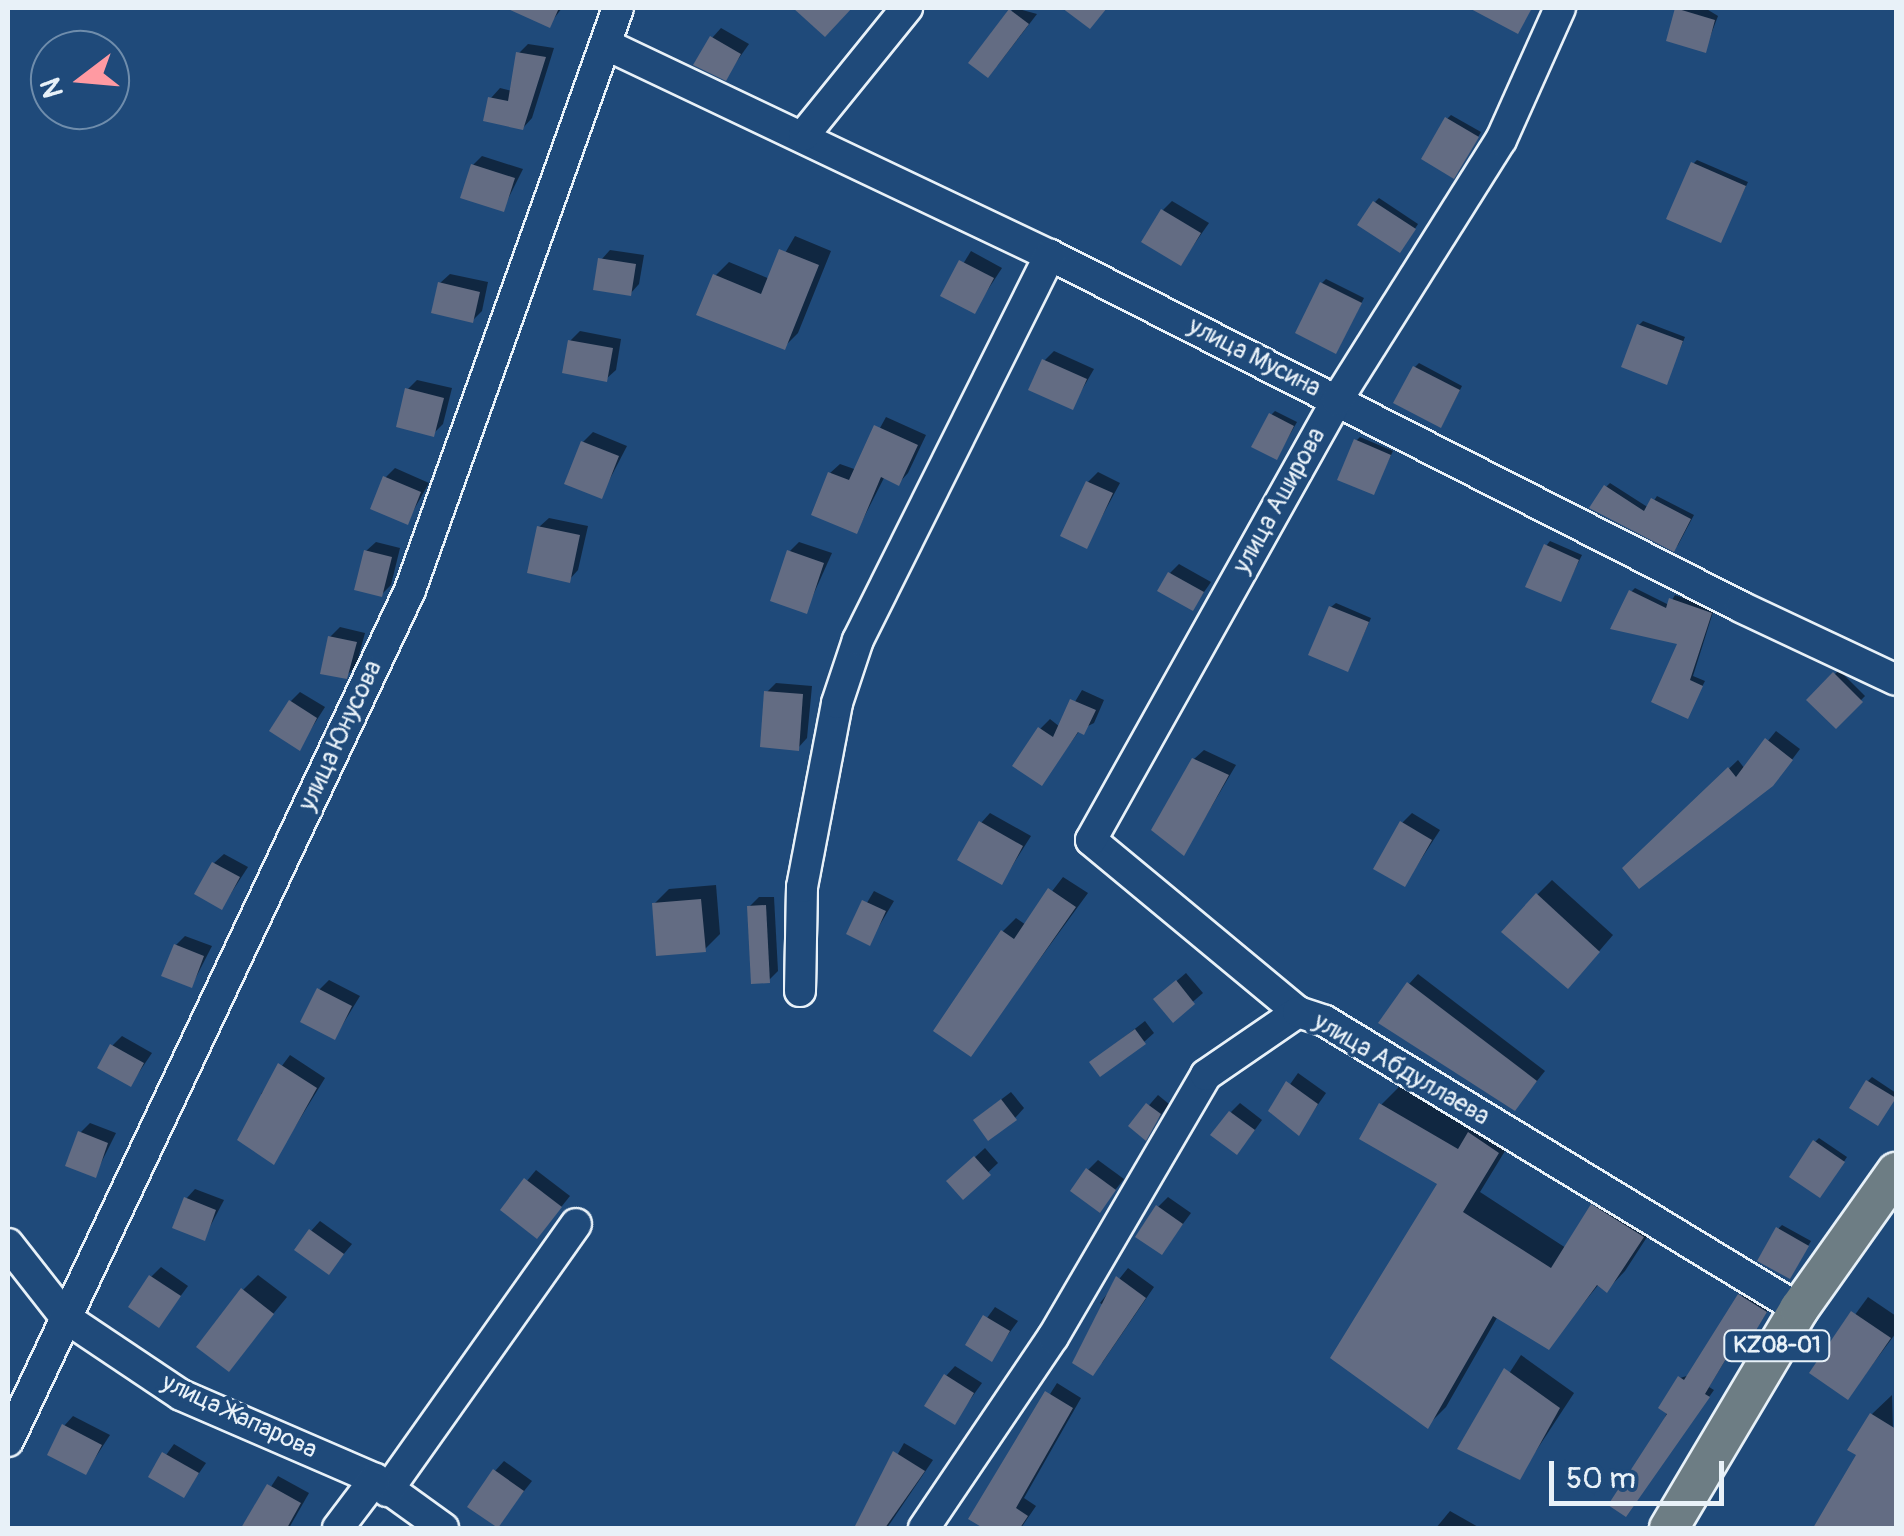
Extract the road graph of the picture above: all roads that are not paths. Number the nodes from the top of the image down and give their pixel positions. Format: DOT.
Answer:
graph roads {
  1 [pos="618,8"];
  2 [pos="907,8"];
  3 [pos="1560,8"];
  4 [pos="607,45"];
  5 [pos="804,135"];
  6 [pos="1050,255"];
  7 [pos="1336,400"];
  8 [pos="1896,680"];
  9 [pos="800,991"];
  10 [pos="1298,1012"];
  11 [pos="1896,1172"];
  12 [pos="576,1224"];
  13 [pos="8,1244"];
  14 [pos="1799,1308"];
  15 [pos="66,1318"];
  16 [pos="8,1440"];
  17 [pos="381,1485"];
  18 [pos="338,1528"];
  19 [pos="443,1528"];
  20 [pos="924,1528"];
  21 [pos="1669,1528"];
  1 -- 4 [label="street, улица Юнусова"];
  2 -- 5 [label="street"];
  3 -- 7 [label="street, улица Аширова"];
  4 -- 5 [label="street, улица Мусина"];
  4 -- 15 [label="street, улица Юнусова"];
  5 -- 6 [label="street, улица Мусина"];
  6 -- 7 [label="street, улица Мусина"];
  6 -- 9 [label="street"];
  7 -- 8 [label="street, улица Мусина"];
  7 -- 10 [label="street, улица Аширова"];
  10 -- 14 [label="street, улица Абдуллаева"];
  10 -- 20 [label="street, улица Абдуллаева"];
  11 -- 14 [label="main road, KZ08-01"];
  12 -- 17 [label="street"];
  13 -- 15 [label="street, улица Жапарова"];
  14 -- 21 [label="main road, KZ08-01"];
  15 -- 16 [label="street, улица Юнусова"];
  15 -- 17 [label="street, улица Жапарова"];
  17 -- 18 [label="street"];
  17 -- 19 [label="street, улица Жапарова"];
}
